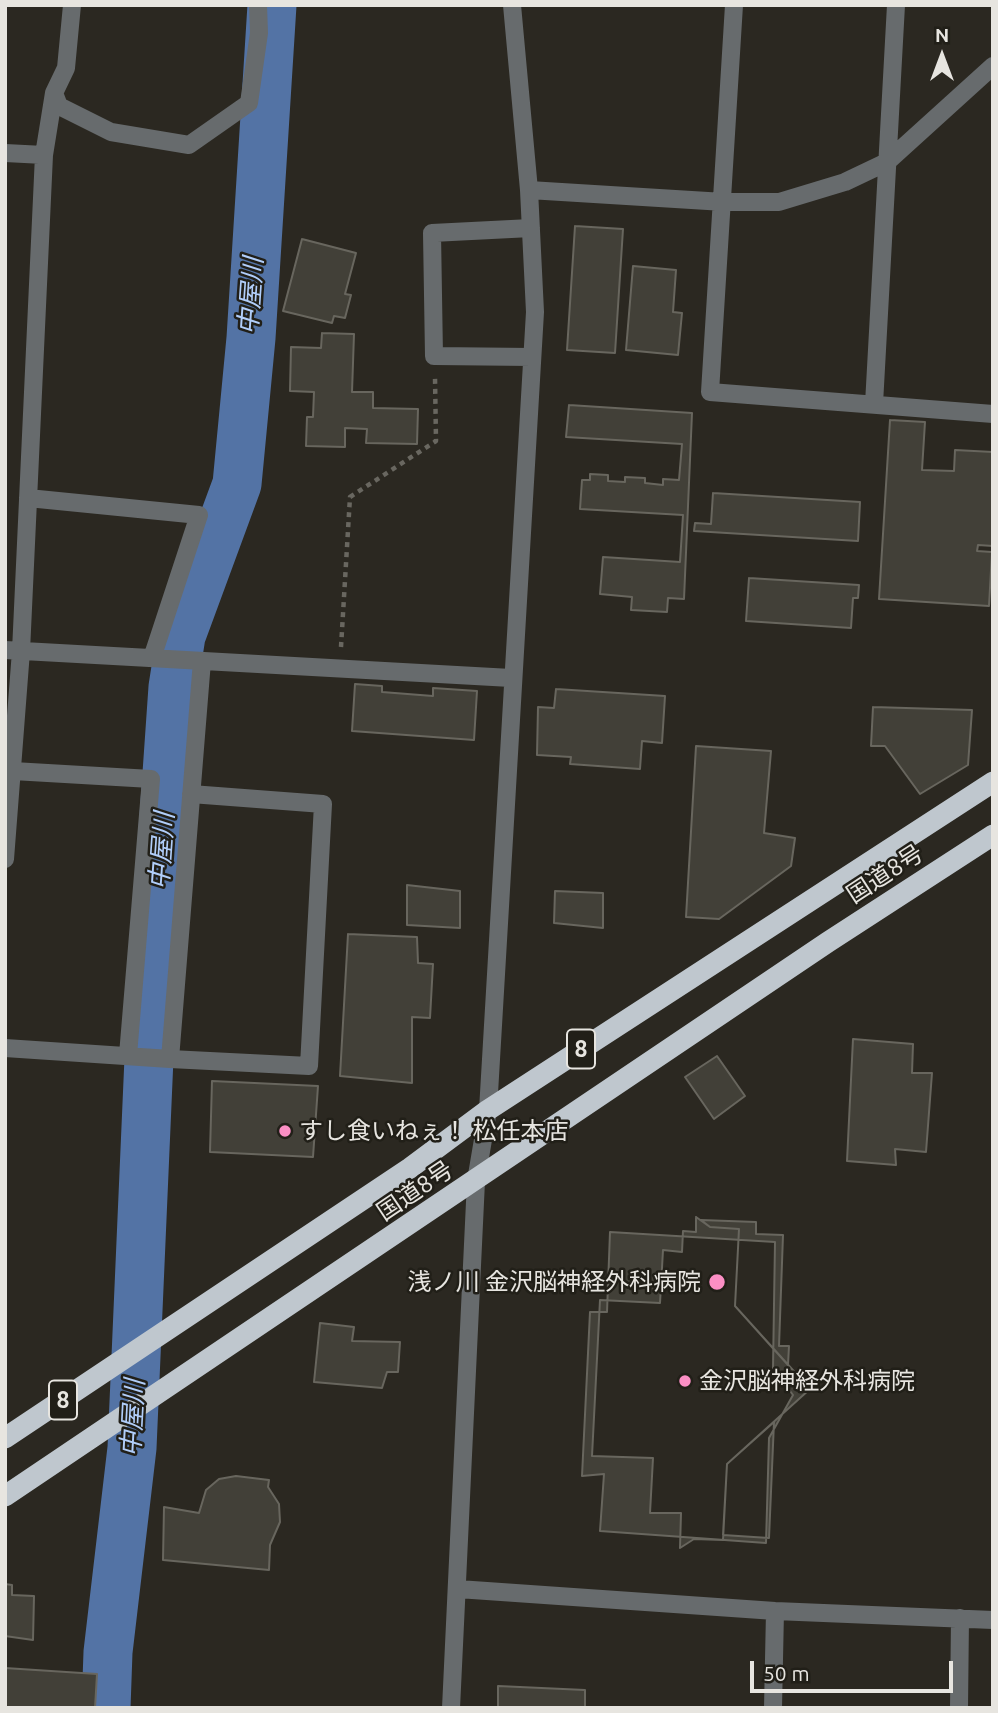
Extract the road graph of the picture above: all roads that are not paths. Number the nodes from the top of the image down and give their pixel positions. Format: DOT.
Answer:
graph roads {
  1 [pos="72,5"];
  2 [pos="258,5"];
  3 [pos="512,5"];
  4 [pos="734,5"];
  5 [pos="896,5"];
  6 [pos="993,66"];
  7 [pos="54,93"];
  8 [pos="5,153"];
  9 [pos="44,155"];
  10 [pos="887,162"];
  11 [pos="529,190"];
  12 [pos="724,202"];
  13 [pos="531,228"];
  14 [pos="532,357"];
  15 [pos="874,404"];
  16 [pos="993,414"];
  17 [pos="28,498"];
  18 [pos="13,651"];
  19 [pos="160,658"];
  20 [pos="196,661"];
  21 [pos="511,678"];
  22 [pos="13,771"];
  23 [pos="993,782"];
  24 [pos="191,794"];
  25 [pos="993,835"];
  26 [pos="5,859"];
  27 [pos="5,1048"];
  28 [pos="132,1055"];
  29 [pos="165,1058"];
  30 [pos="488,1110"];
  31 [pos="476,1181"];
  32 [pos="5,1438"];
  33 [pos="5,1496"];
  34 [pos="458,1589"];
  35 [pos="775,1611"];
  36 [pos="960,1618"];
  37 [pos="993,1620"];
  38 [pos="451,1708"];
  39 [pos="773,1708"];
  40 [pos="958,1708"];
  1 -- 7 [label="street"];
  2 -- 7 [label="street"];
  3 -- 11 [label="street"];
  4 -- 12 [label="street"];
  5 -- 10 [label="street"];
  6 -- 10 [label="street"];
  7 -- 9 [label="street"];
  8 -- 9 [label="street"];
  9 -- 17 [label="street"];
  10 -- 12 [label="street"];
  10 -- 15 [label="street"];
  11 -- 12 [label="street"];
  11 -- 13 [label="street"];
  12 -- 15 [label="street"];
  13 -- 14 [label="street"];
  13 -- 14 [label="street"];
  14 -- 21 [label="street"];
  15 -- 16 [label="street"];
  17 -- 18 [label="street"];
  17 -- 19 [label="street"];
  18 -- 19 [label="street"];
  18 -- 22 [label="street"];
  19 -- 20 [label="street"];
  20 -- 21 [label="street"];
  20 -- 24 [label="street"];
  21 -- 30 [label="street"];
  22 -- 26 [label="street"];
  22 -- 28 [label="street"];
  23 -- 30 [label="highway, 国道8号 / 8"];
  24 -- 29 [label="street"];
  24 -- 29 [label="street"];
  25 -- 31 [label="highway, 国道8号 / 8"];
  27 -- 28 [label="street"];
  28 -- 29 [label="street"];
  30 -- 31 [label="street"];
  30 -- 32 [label="highway, 国道8号 / 8"];
  31 -- 33 [label="highway, 国道8号 / 8"];
  31 -- 34 [label="street"];
  34 -- 35 [label="street"];
  34 -- 38 [label="street"];
  35 -- 36 [label="street"];
  35 -- 39 [label="street"];
  36 -- 37 [label="street"];
  36 -- 40 [label="street"];
}
